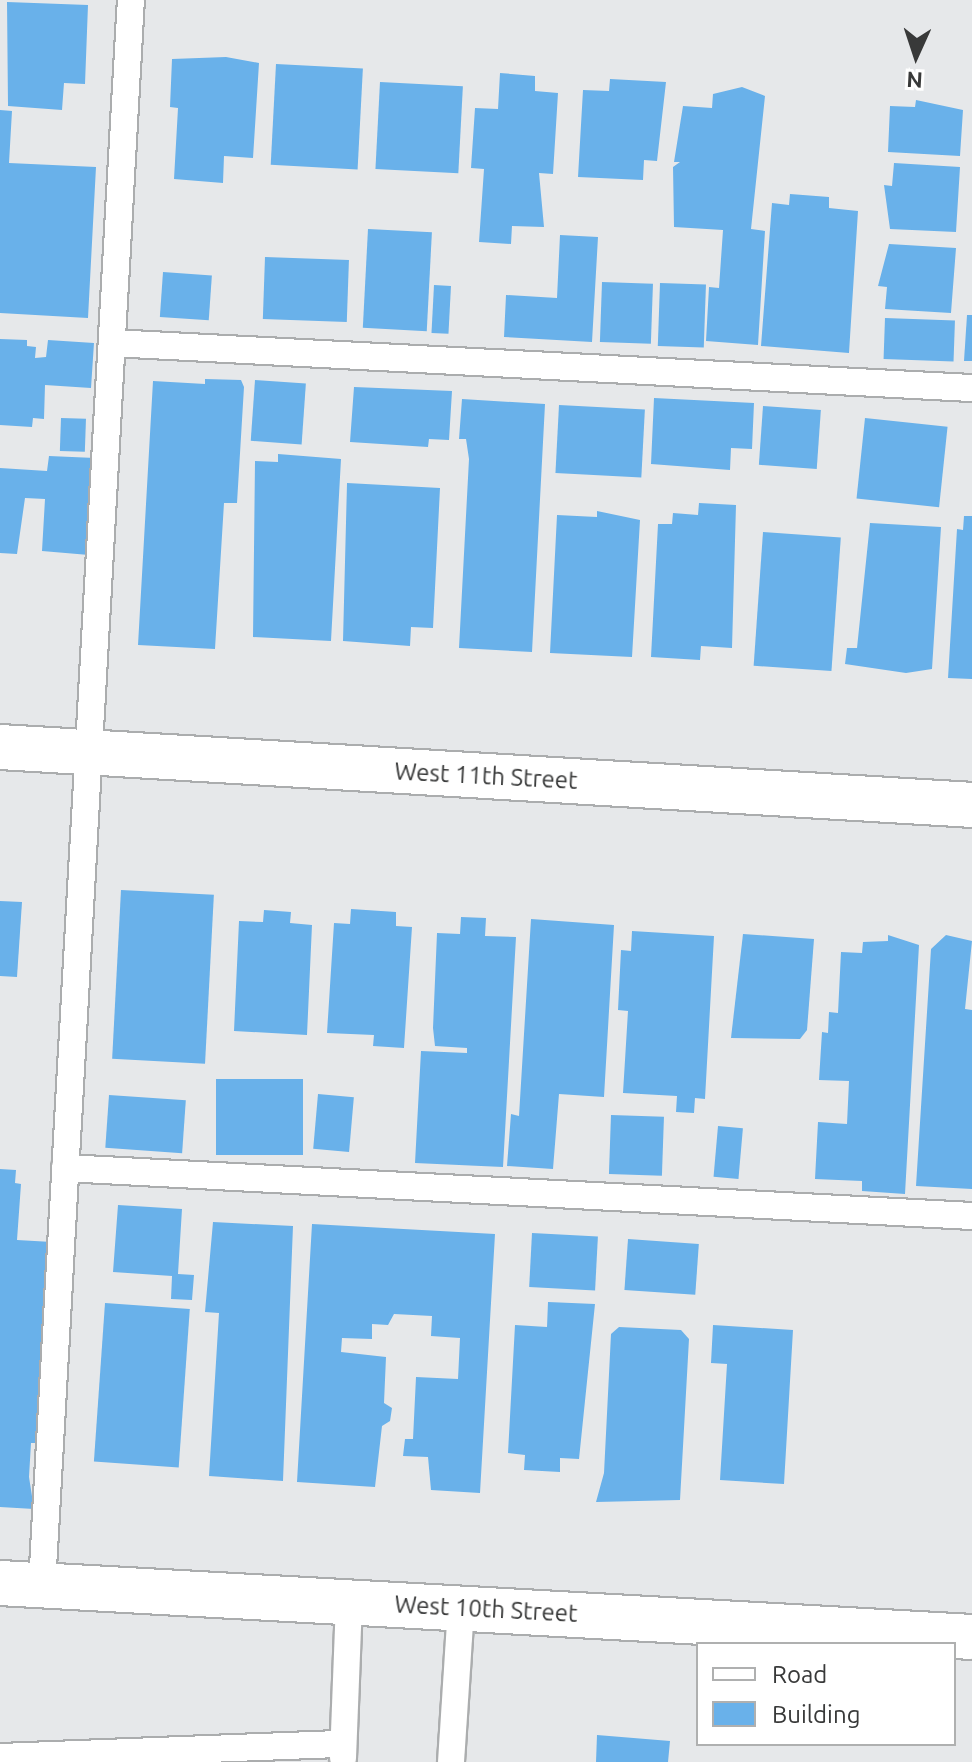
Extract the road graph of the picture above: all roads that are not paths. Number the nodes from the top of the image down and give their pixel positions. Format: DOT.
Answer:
graph roads {
  1 [pos="131,0"];
  2 [pos="112,343"];
  3 [pos="972,388"];
  4 [pos="0,747"];
  5 [pos="89,752"];
  6 [pos="972,805"];
  7 [pos="65,1168"];
  8 [pos="972,1216"];
  9 [pos="21,1584"];
  10 [pos="349,1602"];
  11 [pos="461,1608"];
  12 [pos="972,1637"];
  13 [pos="343,1753"];
  14 [pos="0,1757"];
  15 [pos="56,1759"];
  16 [pos="451,1762"];
  1 -- 2 [label="lane"];
  2 -- 3 [label="lane"];
  2 -- 5 [label="lane"];
  4 -- 5 [label="street, West 11th Street"];
  5 -- 6 [label="street, West 11th Street"];
  5 -- 7 [label="lane"];
  7 -- 8 [label="lane"];
  7 -- 9 [label="lane"];
  9 -- 10 [label="street, West 10th Street"];
  10 -- 11 [label="street, West 10th Street"];
  10 -- 13 [label="lane"];
  11 -- 12 [label="street, West 10th Street"];
  11 -- 16 [label="lane"];
  13 -- 15 [label="lane"];
  14 -- 15 [label="lane"];
}
